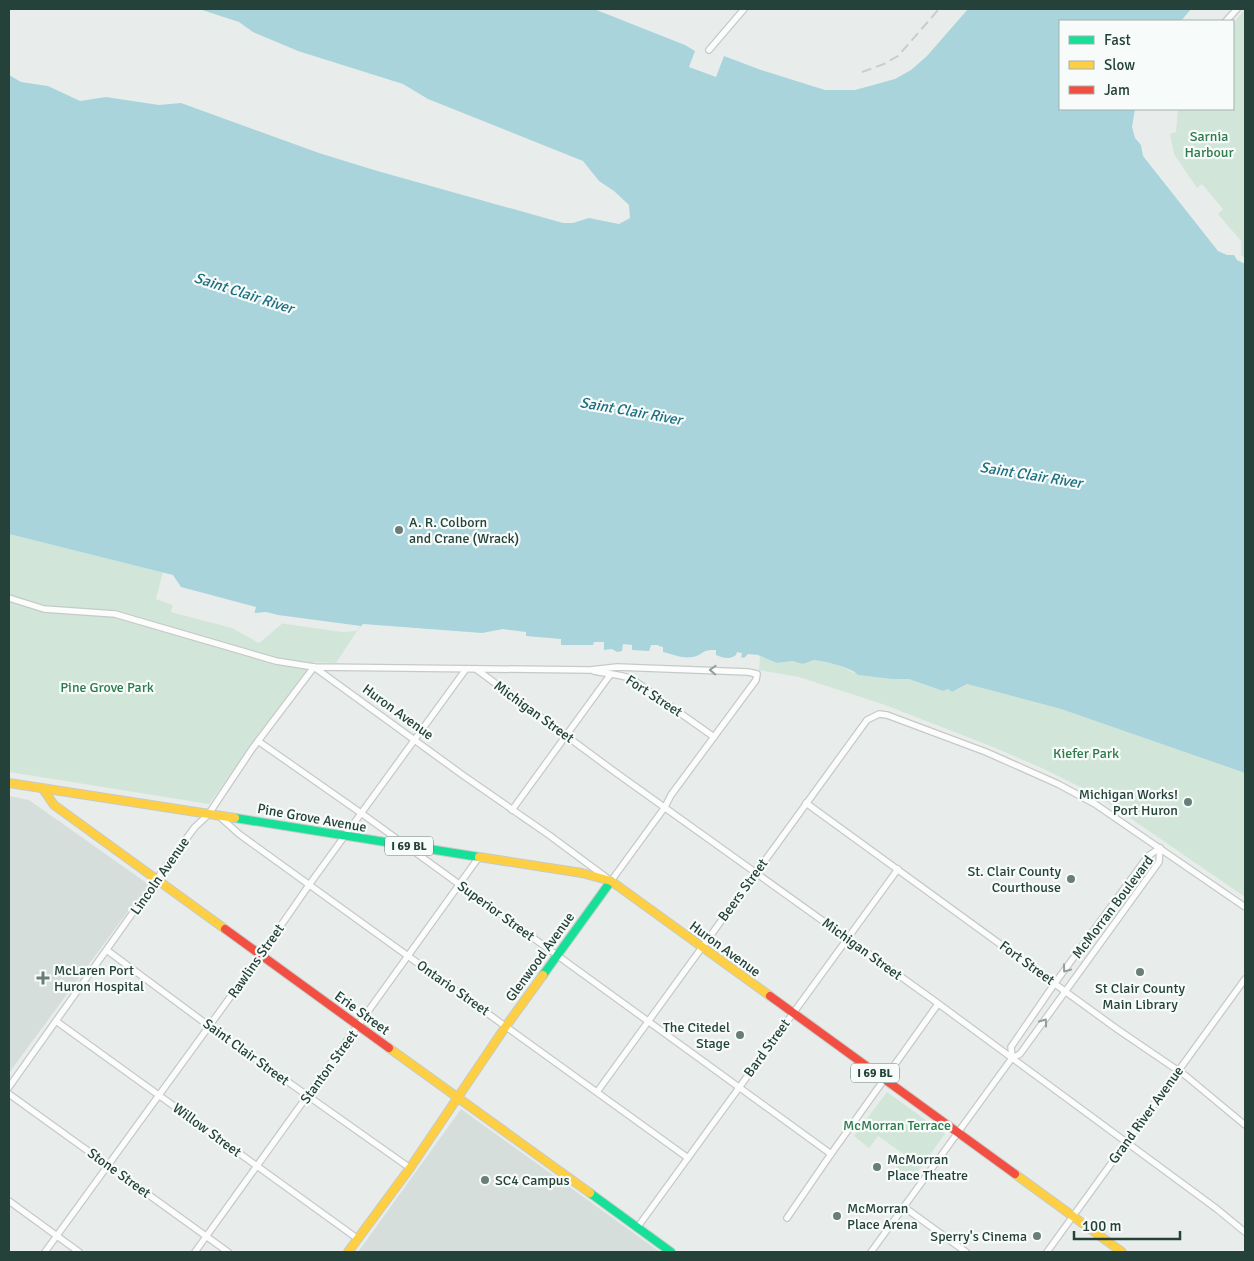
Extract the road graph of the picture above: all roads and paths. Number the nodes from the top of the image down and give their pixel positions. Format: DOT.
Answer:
graph roads {
  1 [pos="744,9"];
  2 [pos="1237,9"];
  3 [pos="1227,20"];
  4 [pos="710,50"];
  5 [pos="9,598"];
  6 [pos="314,667"];
  7 [pos="466,669"];
  8 [pos="476,670"];
  9 [pos="590,670"];
  10 [pos="610,675"];
  11 [pos="565,736"];
  12 [pos="714,737"];
  13 [pos="414,739"];
  14 [pos="258,741"];
  15 [pos="9,783"];
  16 [pos="43,789"];
  17 [pos="806,803"];
  18 [pos="665,807"];
  19 [pos="512,810"];
  20 [pos="361,814"];
  21 [pos="208,815"];
  22 [pos="219,816"];
  23 [pos="344,836"];
  24 [pos="406,846"];
  25 [pos="1160,848"];
  26 [pos="479,857"];
  27 [pos="898,869"];
  28 [pos="755,873"];
  29 [pos="156,880"];
  30 [pos="610,881"];
  31 [pos="310,884"];
  32 [pos="459,884"];
  33 [pos="1245,907"];
  34 [pos="847,939"];
  35 [pos="701,947"];
  36 [pos="108,951"];
  37 [pos="260,955"];
  38 [pos="408,956"];
  39 [pos="556,956"];
  40 [pos="1245,979"];
  41 [pos="1055,983"];
  42 [pos="1066,992"];
  43 [pos="938,1004"];
  44 [pos="792,1013"];
  45 [pos="56,1021"];
  46 [pos="648,1022"];
  47 [pos="209,1026"];
  48 [pos="358,1026"];
  49 [pos="506,1026"];
  50 [pos="1012,1058"];
  51 [pos="1177,1072"];
  52 [pos="884,1079"];
  53 [pos="9,1088"];
  54 [pos="738,1088"];
  55 [pos="597,1092"];
  56 [pos="9,1094"];
  57 [pos="159,1096"];
  58 [pos="308,1096"];
  59 [pos="457,1098"];
  60 [pos="1245,1124"];
  61 [pos="958,1132"];
  62 [pos="1126,1142"];
  63 [pos="831,1154"];
  64 [pos="688,1158"];
  65 [pos="108,1166"];
  66 [pos="257,1166"];
  67 [pos="410,1168"];
  68 [pos="9,1201"];
  69 [pos="904,1207"];
  70 [pos="1072,1216"];
  71 [pos="787,1218"];
  72 [pos="636,1228"];
  73 [pos="1245,1232"];
  74 [pos="57,1236"];
  75 [pos="206,1236"];
  76 [pos="358,1239"];
  77 [pos="45,1252"];
  78 [pos="79,1252"];
  79 [pos="195,1252"];
  80 [pos="228,1252"];
  81 [pos="348,1252"];
  82 [pos="671,1252"];
  83 [pos="871,1252"];
  84 [pos="966,1252"];
  85 [pos="1047,1252"];
  86 [pos="1122,1252"];
  1 -- 4 [label="street"];
  2 -- 3 [label="street"];
  5 -- 6 [label="street"];
  6 -- 7 [label="street"];
  6 -- 13 [label="street, Huron Avenue"];
  6 -- 14 [label="street, Lincoln Avenue"];
  7 -- 8 [label="street"];
  7 -- 13 [label="street, Rawlins Street"];
  8 -- 9 [label="street"];
  8 -- 11 [label="street, Michigan Street"];
  9 -- 10 [label="street, Fort Street"];
  12 -- 9 [label="street, Glenwood Avenue, one-way"];
  10 -- 11 [label="street"];
  10 -- 12 [label="street, Fort Street"];
  11 -- 18 [label="street, Michigan Street"];
  11 -- 19 [label="street"];
  12 -- 18 [label="street, Glenwood Avenue"];
  13 -- 19 [label="street, Huron Avenue"];
  13 -- 20 [label="street, Rawlins Street"];
  14 -- 20 [label="street, Superior Street"];
  14 -- 21 [label="street, Lincoln Avenue"];
  15 -- 16 [label="main road, Pine Grove Avenue / I 69 BL"];
  16 -- 21 [label="main road, Pine Grove Avenue / I 69 BL"];
  16 -- 29 [label="main road, Erie Street"];
  17 -- 25 [label="street, Beers Street"];
  17 -- 27 [label="street, Fort Street"];
  17 -- 28 [label="street, Beers Street"];
  18 -- 28 [label="street, Michigan Street"];
  18 -- 30 [label="street, Glenwood Avenue"];
  19 -- 30 [label="street, Huron Avenue"];
  20 -- 23 [label="street, Rawlins Street"];
  20 -- 24 [label="street, Superior Street"];
  21 -- 22 [label="main road, Pine Grove Avenue / I 69 BL"];
  21 -- 29 [label="street, Lincoln Avenue"];
  22 -- 23 [label="main road, Pine Grove Avenue / I 69 BL"];
  22 -- 31 [label="street, Ontario Street"];
  23 -- 24 [label="main road, Pine Grove Avenue / I 69 BL"];
  23 -- 31 [label="street, Rawlins Street"];
  24 -- 26 [label="main road, Pine Grove Avenue / I 69 BL"];
  24 -- 32 [label="street, Superior Street"];
  25 -- 33 [label="street"];
  25 -- 41 [label="street, McMorran Boulevard, one-way"];
  25 -- 42 [label="street, McMorran Boulevard"];
  26 -- 30 [label="main road, Pine Grove Avenue / I 69 BL"];
  26 -- 32 [label="street, Stanton Street"];
  27 -- 34 [label="street, Bard Street"];
  27 -- 41 [label="street, Fort Street"];
  28 -- 34 [label="street, Michigan Street"];
  28 -- 35 [label="street, Beers Street"];
  29 -- 36 [label="street, Lincoln Avenue"];
  29 -- 37 [label="main road, Erie Street"];
  30 -- 35 [label="main road, Huron Avenue / I 69 BL"];
  30 -- 39 [label="main road, Glenwood Avenue"];
  31 -- 37 [label="street, Rawlins Street"];
  31 -- 38 [label="street, Ontario Street"];
  32 -- 38 [label="street, Stanton Street"];
  32 -- 39 [label="street, Superior Street"];
  34 -- 43 [label="street, Michigan Street"];
  34 -- 44 [label="street, Bard Street"];
  35 -- 44 [label="main road, Huron Avenue / I 69 BL"];
  35 -- 46 [label="street, Beers Street"];
  36 -- 45 [label="street, Lincoln Avenue"];
  36 -- 47 [label="street, Saint Clair Street"];
  37 -- 47 [label="street, Rawlins Street"];
  37 -- 48 [label="main road, Erie Street"];
  38 -- 48 [label="street, Stanton Street"];
  38 -- 49 [label="street, Ontario Street"];
  39 -- 46 [label="street, Superior Street"];
  39 -- 49 [label="main road, Glenwood Avenue"];
  40 -- 51 [label="street, Grand River Avenue"];
  41 -- 42 [label="street, Fort Street"];
  41 -- 50 [label="street, McMorran Boulevard"];
  50 -- 42 [label="street, McMorran Boulevard, one-way"];
  42 -- 51 [label="street, Fort Street"];
  43 -- 50 [label="street, Michigan Street"];
  43 -- 52 [label="street"];
  44 -- 52 [label="main road, Huron Avenue / I 69 BL"];
  44 -- 54 [label="street, Bard Street"];
  45 -- 53 [label="street, Lincoln Avenue"];
  45 -- 57 [label="street, Willow Street"];
  46 -- 54 [label="street, Superior Street"];
  46 -- 55 [label="street, Beers Street"];
  47 -- 57 [label="street, Rawlins Street"];
  47 -- 58 [label="street, Saint Clair Street"];
  48 -- 58 [label="street, Stanton Street"];
  48 -- 59 [label="main road, Erie Street"];
  49 -- 55 [label="street, Ontario Street"];
  49 -- 59 [label="main road, Glenwood Avenue"];
  50 -- 61 [label="street, McMorran Boulevard"];
  50 -- 62 [label="street, Michigan Street"];
  51 -- 60 [label="street, Fort Street"];
  51 -- 62 [label="street, Grand River Avenue"];
  52 -- 61 [label="main road, Huron Avenue / I 69 BL"];
  52 -- 63 [label="street"];
  54 -- 63 [label="street, Superior Street"];
  54 -- 64 [label="street, Bard Street"];
  55 -- 64 [label="street, Ontario Street"];
  56 -- 65 [label="street, Stone Street"];
  57 -- 65 [label="street, Rawlins Street"];
  57 -- 66 [label="street, Willow Street"];
  58 -- 66 [label="street, Stanton Street"];
  58 -- 67 [label="street, Saint Clair Street"];
  59 -- 67 [label="main road, Glenwood Avenue"];
  59 -- 72 [label="main road, Erie Street"];
  61 -- 69 [label="street, McMorran Boulevard"];
  61 -- 70 [label="main road, Huron Avenue / I 69 BL"];
  62 -- 70 [label="street, Grand River Avenue"];
  62 -- 73 [label="street, Michigan Street"];
  63 -- 71 [label="street"];
  64 -- 72 [label="street, Bard Street"];
  65 -- 74 [label="street, Rawlins Street"];
  65 -- 75 [label="street, Stone Street"];
  66 -- 75 [label="street, Stanton Street"];
  66 -- 76 [label="street, Willow Street"];
  67 -- 76 [label="main road, Glenwood Avenue"];
  68 -- 74 [label="street"];
  69 -- 83 [label="street, McMorran Boulevard"];
  69 -- 84 [label="street"];
  70 -- 85 [label="street, Grand River Avenue"];
  70 -- 86 [label="main road, Huron Avenue / I 69 BL"];
  72 -- 82 [label="main road, Erie Street"];
  74 -- 77 [label="street, Rawlins Street"];
  74 -- 78 [label="street"];
  75 -- 79 [label="street, Stanton Street"];
  75 -- 80 [label="street, Stone Street"];
  76 -- 81 [label="main road, Glenwood Avenue"];
}
